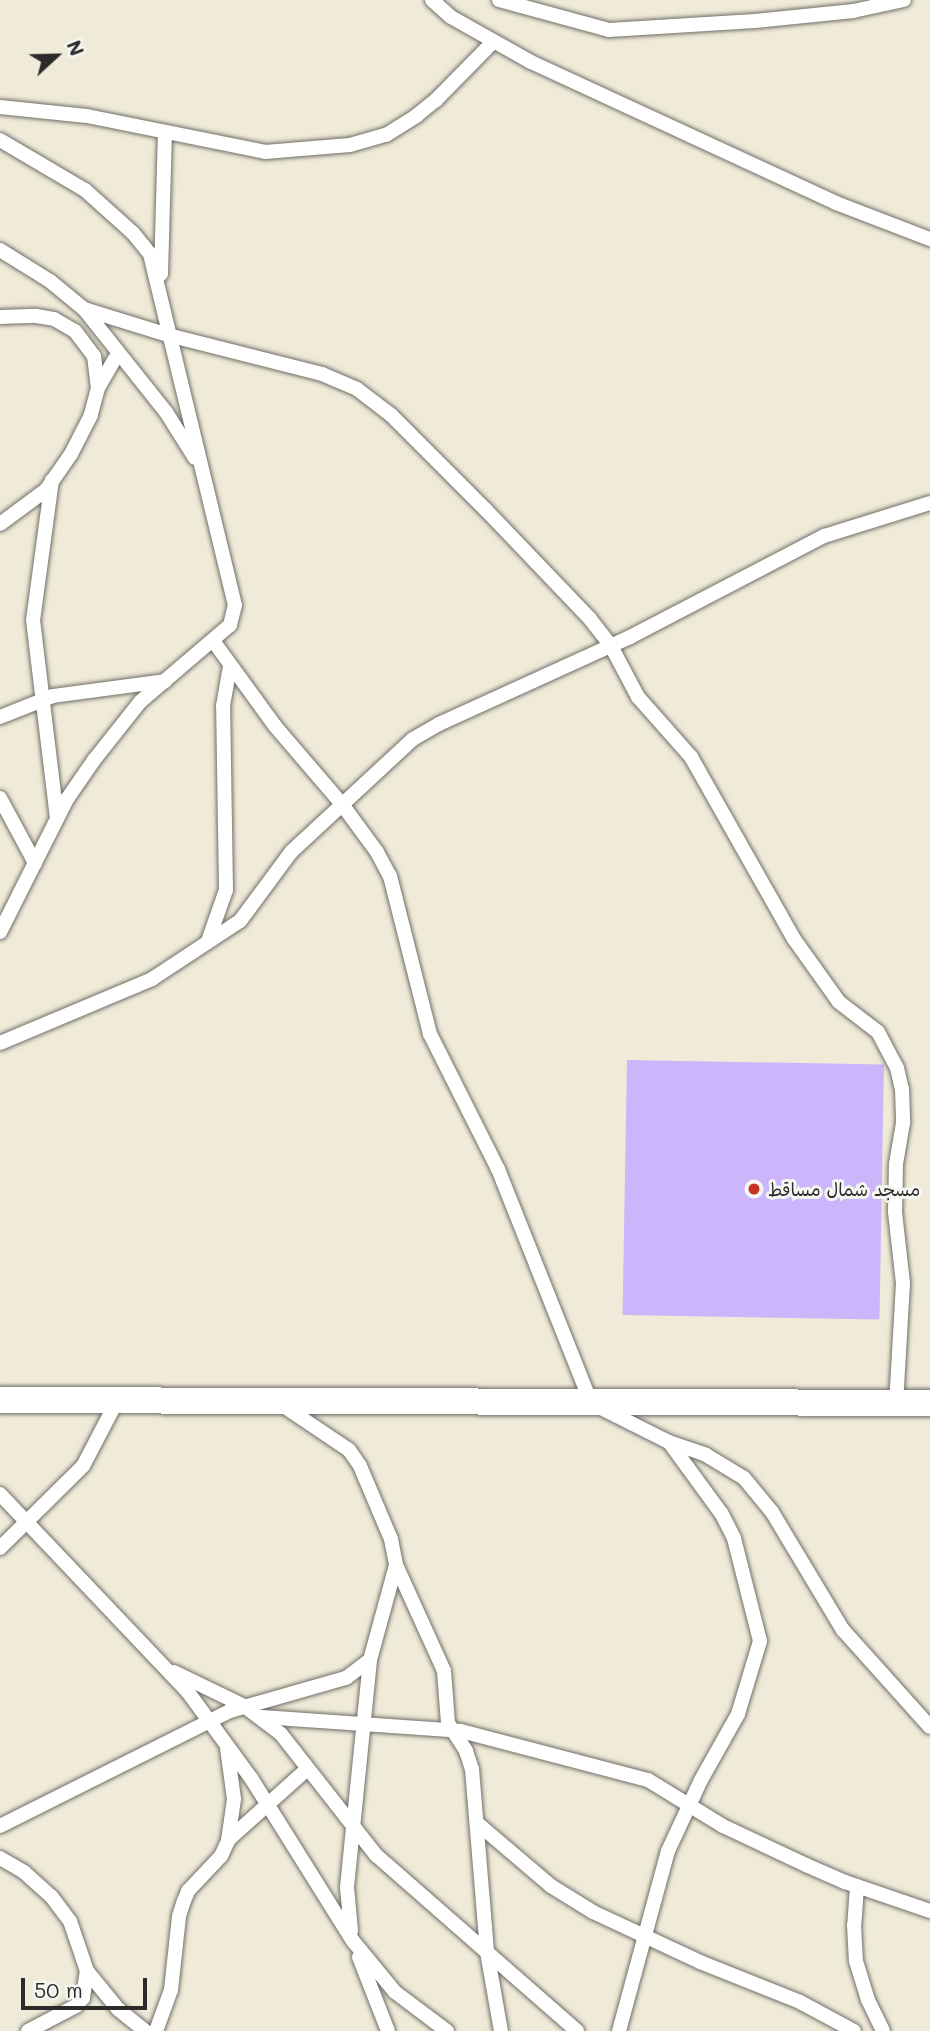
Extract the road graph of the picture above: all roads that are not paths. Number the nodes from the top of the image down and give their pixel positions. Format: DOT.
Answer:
graph roads {
  1 [pos="432,0"];
  2 [pos="499,0"];
  3 [pos="904,0"];
  4 [pos="492,43"];
  5 [pos="0,107"];
  6 [pos="165,132"];
  7 [pos="0,140"];
  8 [pos="930,239"];
  9 [pos="0,250"];
  10 [pos="161,289"];
  11 [pos="84,309"];
  12 [pos="0,317"];
  13 [pos="168,335"];
  14 [pos="88,344"];
  15 [pos="114,358"];
  16 [pos="128,366"];
  17 [pos="98,388"];
  18 [pos="203,471"];
  19 [pos="52,480"];
  20 [pos="930,503"];
  21 [pos="0,524"];
  22 [pos="214,642"];
  23 [pos="611,646"];
  24 [pos="230,666"];
  25 [pos="166,681"];
  26 [pos="44,698"];
  27 [pos="0,717"];
  28 [pos="0,798"];
  29 [pos="341,803"];
  30 [pos="57,818"];
  31 [pos="35,863"];
  32 [pos="5,913"];
  33 [pos="0,932"];
  34 [pos="208,943"];
  35 [pos="0,1043"];
  36 [pos="0,1400"];
  37 [pos="117,1401"];
  38 [pos="278,1402"];
  39 [pos="591,1402"];
  40 [pos="896,1402"];
  41 [pos="930,1403"];
  42 [pos="669,1442"];
  43 [pos="0,1494"];
  44 [pos="26,1523"];
  45 [pos="0,1548"];
  46 [pos="396,1565"];
  47 [pos="370,1660"];
  48 [pos="167,1668"];
  49 [pos="244,1706"];
  50 [pos="262,1717"];
  51 [pos="208,1721"];
  52 [pos="363,1722"];
  53 [pos="930,1727"];
  54 [pos="452,1731"];
  55 [pos="227,1746"];
  56 [pos="307,1769"];
  57 [pos="690,1805"];
  58 [pos="270,1806"];
  59 [pos="477,1823"];
  60 [pos="0,1826"];
  61 [pos="352,1827"];
  62 [pos="228,1841"];
  63 [pos="0,1858"];
  64 [pos="857,1886"];
  65 [pos="930,1911"];
  66 [pos="643,1933"];
  67 [pos="353,1941"];
  68 [pos="487,1952"];
  69 [pos="87,1971"];
  70 [pos="28,2031"];
  71 [pos="145,2031"];
  72 [pos="156,2031"];
  73 [pos="388,2031"];
  74 [pos="447,2031"];
  75 [pos="501,2031"];
  76 [pos="577,2031"];
  77 [pos="619,2031"];
  78 [pos="854,2031"];
  79 [pos="883,2031"];
  1 -- 4 [label="street"];
  2 -- 3 [label="street"];
  4 -- 6 [label="street"];
  4 -- 8 [label="street"];
  5 -- 6 [label="street"];
  6 -- 10 [label="street"];
  7 -- 10 [label="street"];
  9 -- 11 [label="street"];
  10 -- 13 [label="street"];
  11 -- 13 [label="street"];
  11 -- 16 [label="street"];
  12 -- 14 [label="street"];
  13 -- 18 [label="street"];
  13 -- 23 [label="street"];
  14 -- 15 [label="street"];
  14 -- 17 [label="street"];
  15 -- 16 [label="street"];
  15 -- 17 [label="street"];
  16 -- 18 [label="street"];
  17 -- 19 [label="street"];
  18 -- 22 [label="street"];
  19 -- 21 [label="street"];
  19 -- 26 [label="street"];
  20 -- 23 [label="street"];
  22 -- 24 [label="street"];
  22 -- 25 [label="street"];
  23 -- 29 [label="street"];
  23 -- 40 [label="street"];
  24 -- 29 [label="street"];
  24 -- 34 [label="street"];
  25 -- 26 [label="street"];
  25 -- 30 [label="street"];
  26 -- 27 [label="street"];
  26 -- 30 [label="street"];
  28 -- 31 [label="street"];
  29 -- 34 [label="street"];
  29 -- 39 [label="street"];
  30 -- 31 [label="street"];
  31 -- 32 [label="street"];
  32 -- 33 [label="street"];
  34 -- 35 [label="street"];
  36 -- 37 [label="highway"];
  37 -- 38 [label="highway"];
  37 -- 44 [label="street"];
  38 -- 39 [label="highway"];
  38 -- 46 [label="street"];
  39 -- 40 [label="highway"];
  39 -- 42 [label="street"];
  40 -- 41 [label="highway"];
  42 -- 53 [label="street"];
  42 -- 57 [label="street"];
  43 -- 44 [label="street"];
  44 -- 45 [label="street"];
  44 -- 48 [label="street"];
  46 -- 47 [label="street"];
  46 -- 54 [label="street"];
  47 -- 49 [label="street"];
  47 -- 52 [label="street"];
  48 -- 49 [label="street"];
  48 -- 51 [label="street"];
  49 -- 50 [label="street"];
  49 -- 51 [label="street"];
  50 -- 52 [label="street"];
  50 -- 56 [label="street"];
  51 -- 55 [label="street"];
  51 -- 60 [label="street"];
  52 -- 54 [label="street"];
  52 -- 61 [label="street"];
  54 -- 57 [label="street"];
  54 -- 59 [label="street"];
  55 -- 58 [label="street"];
  55 -- 62 [label="street"];
  56 -- 58 [label="street"];
  56 -- 61 [label="street"];
  57 -- 64 [label="street"];
  57 -- 66 [label="street"];
  58 -- 62 [label="street"];
  58 -- 67 [label="street"];
  59 -- 66 [label="street"];
  59 -- 68 [label="street"];
  61 -- 67 [label="street"];
  61 -- 68 [label="street"];
  62 -- 72 [label="street"];
  63 -- 69 [label="street"];
  64 -- 65 [label="street"];
  64 -- 79 [label="street"];
  66 -- 77 [label="street"];
  66 -- 78 [label="street"];
  67 -- 73 [label="street"];
  67 -- 74 [label="street"];
  68 -- 75 [label="street"];
  68 -- 76 [label="street"];
  69 -- 70 [label="street"];
  69 -- 71 [label="street"];
}
